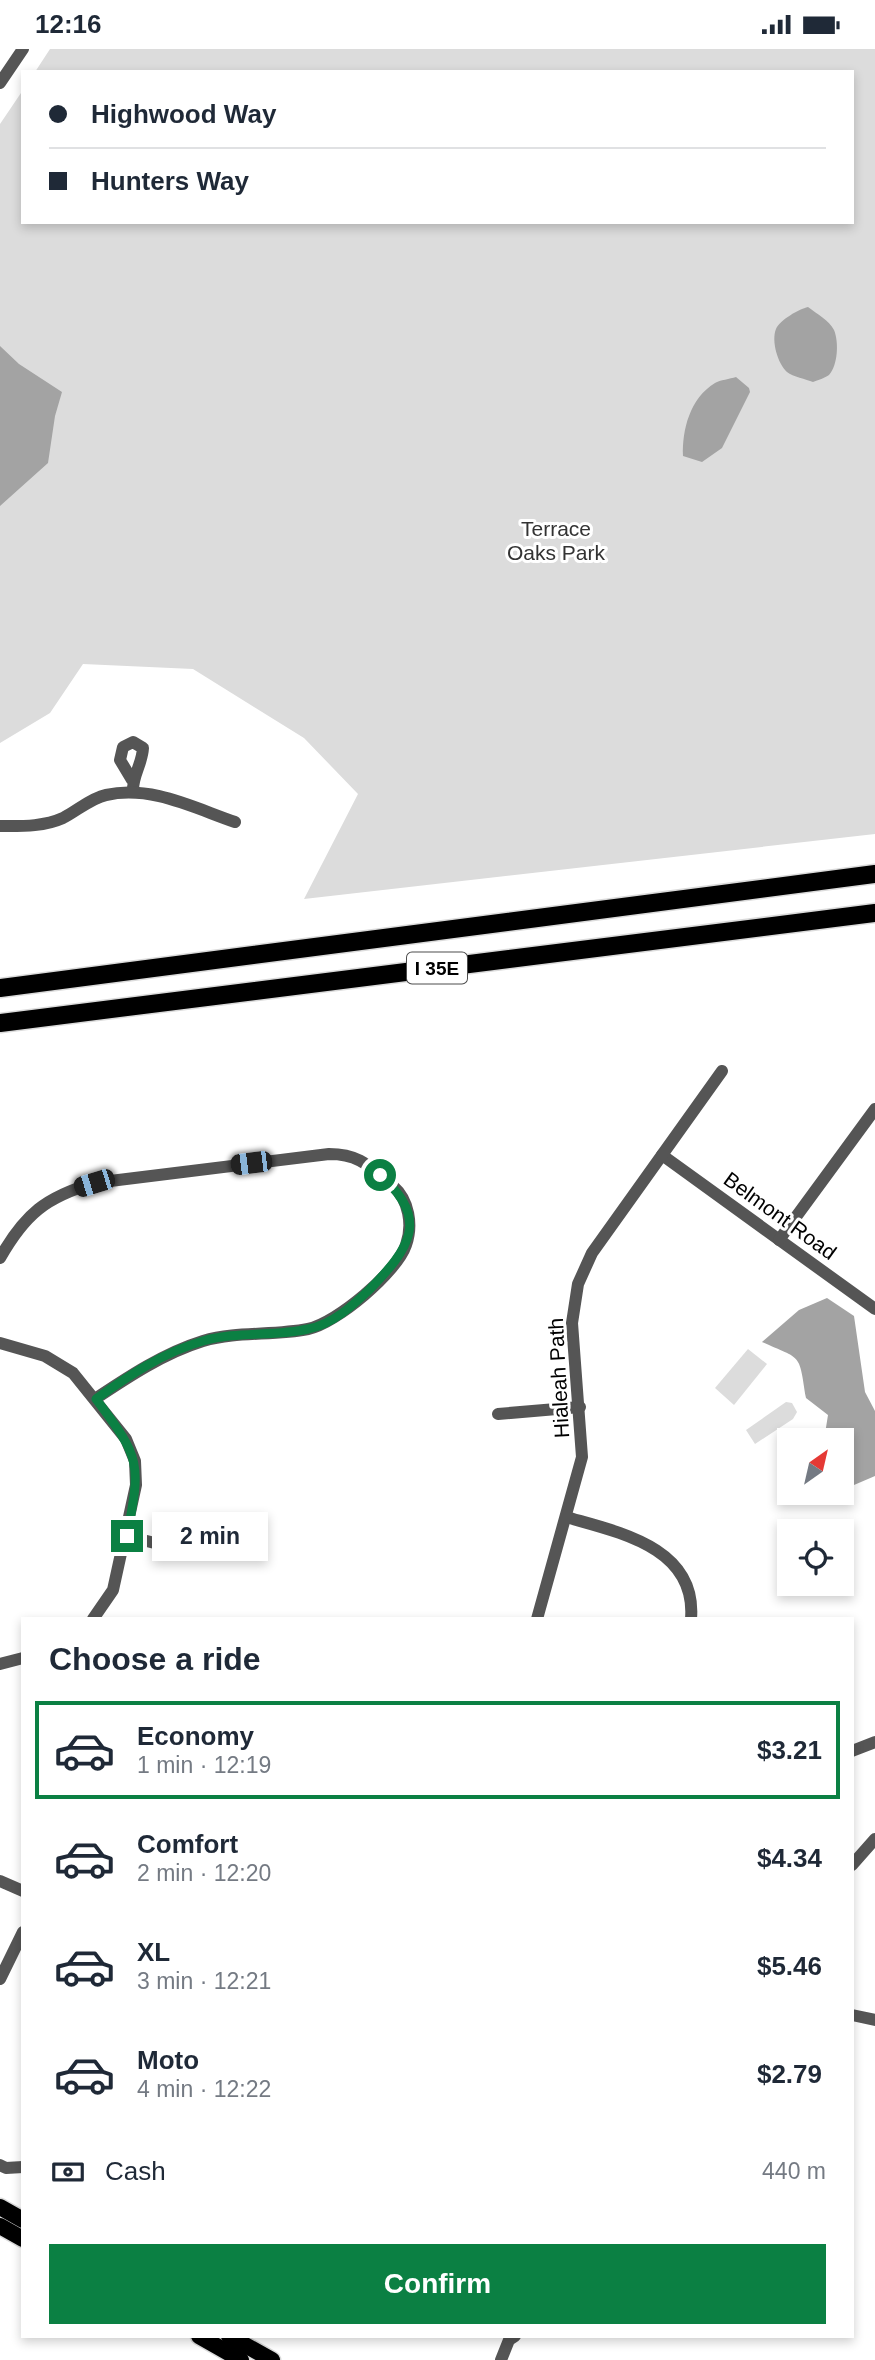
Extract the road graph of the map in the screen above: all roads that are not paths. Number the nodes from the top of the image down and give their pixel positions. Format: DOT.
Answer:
graph roads {
  1 [pos="23,49"];
  2 [pos="0,83"];
  3 [pos="235,823"];
  4 [pos="0,826"];
  5 [pos="875,874"];
  6 [pos="875,913"];
  7 [pos="0,977"];
  8 [pos="74,977"];
  9 [pos="0,988"];
  10 [pos="0,1023"];
  11 [pos="722,1071"];
  12 [pos="875,1109"];
  13 [pos="662,1155"];
  14 [pos="779,1240"];
  15 [pos="0,1258"];
  16 [pos="875,1309"];
  17 [pos="0,1343"];
  18 [pos="96,1399"];
  19 [pos="580,1407"];
  20 [pos="498,1415"];
  21 [pos="566,1517"];
  22 [pos="127,1536"];
  23 [pos="208,1548"];
  24 [pos="94,1617"];
  25 [pos="538,1617"];
  26 [pos="691,1617"];
  27 [pos="21,1659"];
  28 [pos="0,1664"];
  29 [pos="875,1742"];
  30 [pos="854,1750"];
  31 [pos="875,1839"];
  32 [pos="854,1863"];
  33 [pos="0,1881"];
  34 [pos="21,1890"];
  35 [pos="21,1936"];
  36 [pos="0,1979"];
  37 [pos="854,2015"];
  38 [pos="875,2020"];
  39 [pos="0,2165"];
  40 [pos="21,2167"];
  41 [pos="0,2207"];
  42 [pos="21,2219"];
  43 [pos="0,2226"];
  44 [pos="21,2238"];
  45 [pos="203,2338"];
  46 [pos="233,2338"];
  47 [pos="512,2338"];
  48 [pos="242,2360"];
  49 [pos="272,2360"];
  50 [pos="501,2360"];
  1 -- 2 [label="street"];
  3 -- 4 [label="street"];
  5 -- 8 [label="highway, I 35E"];
  6 -- 10 [label="highway, I 35E"];
  7 -- 8 [label="highway"];
  8 -- 9 [label="highway, I 35E"];
  11 -- 13 [label="street, Hialeah Path"];
  12 -- 14 [label="street"];
  13 -- 14 [label="street, Belmont Road"];
  13 -- 19 [label="street, Hialeah Path"];
  14 -- 16 [label="street, Belmont Road"];
  15 -- 18 [label="street"];
  17 -- 18 [label="street"];
  18 -- 22 [label="street"];
  19 -- 20 [label="street"];
  19 -- 21 [label="street, Hialeah Path"];
  21 -- 25 [label="street, Hialeah Path"];
  21 -- 26 [label="street"];
  22 -- 23 [label="street"];
  22 -- 24 [label="street"];
  27 -- 28 [label="street"];
  29 -- 30 [label="street"];
  31 -- 32 [label="street"];
  33 -- 34 [label="street"];
  35 -- 36 [label="street"];
  37 -- 38 [label="street"];
  39 -- 40 [label="street"];
  41 -- 42 [label="main road"];
  43 -- 44 [label="main road"];
  45 -- 48 [label="main road"];
  46 -- 49 [label="main road"];
  47 -- 50 [label="street"];
}
